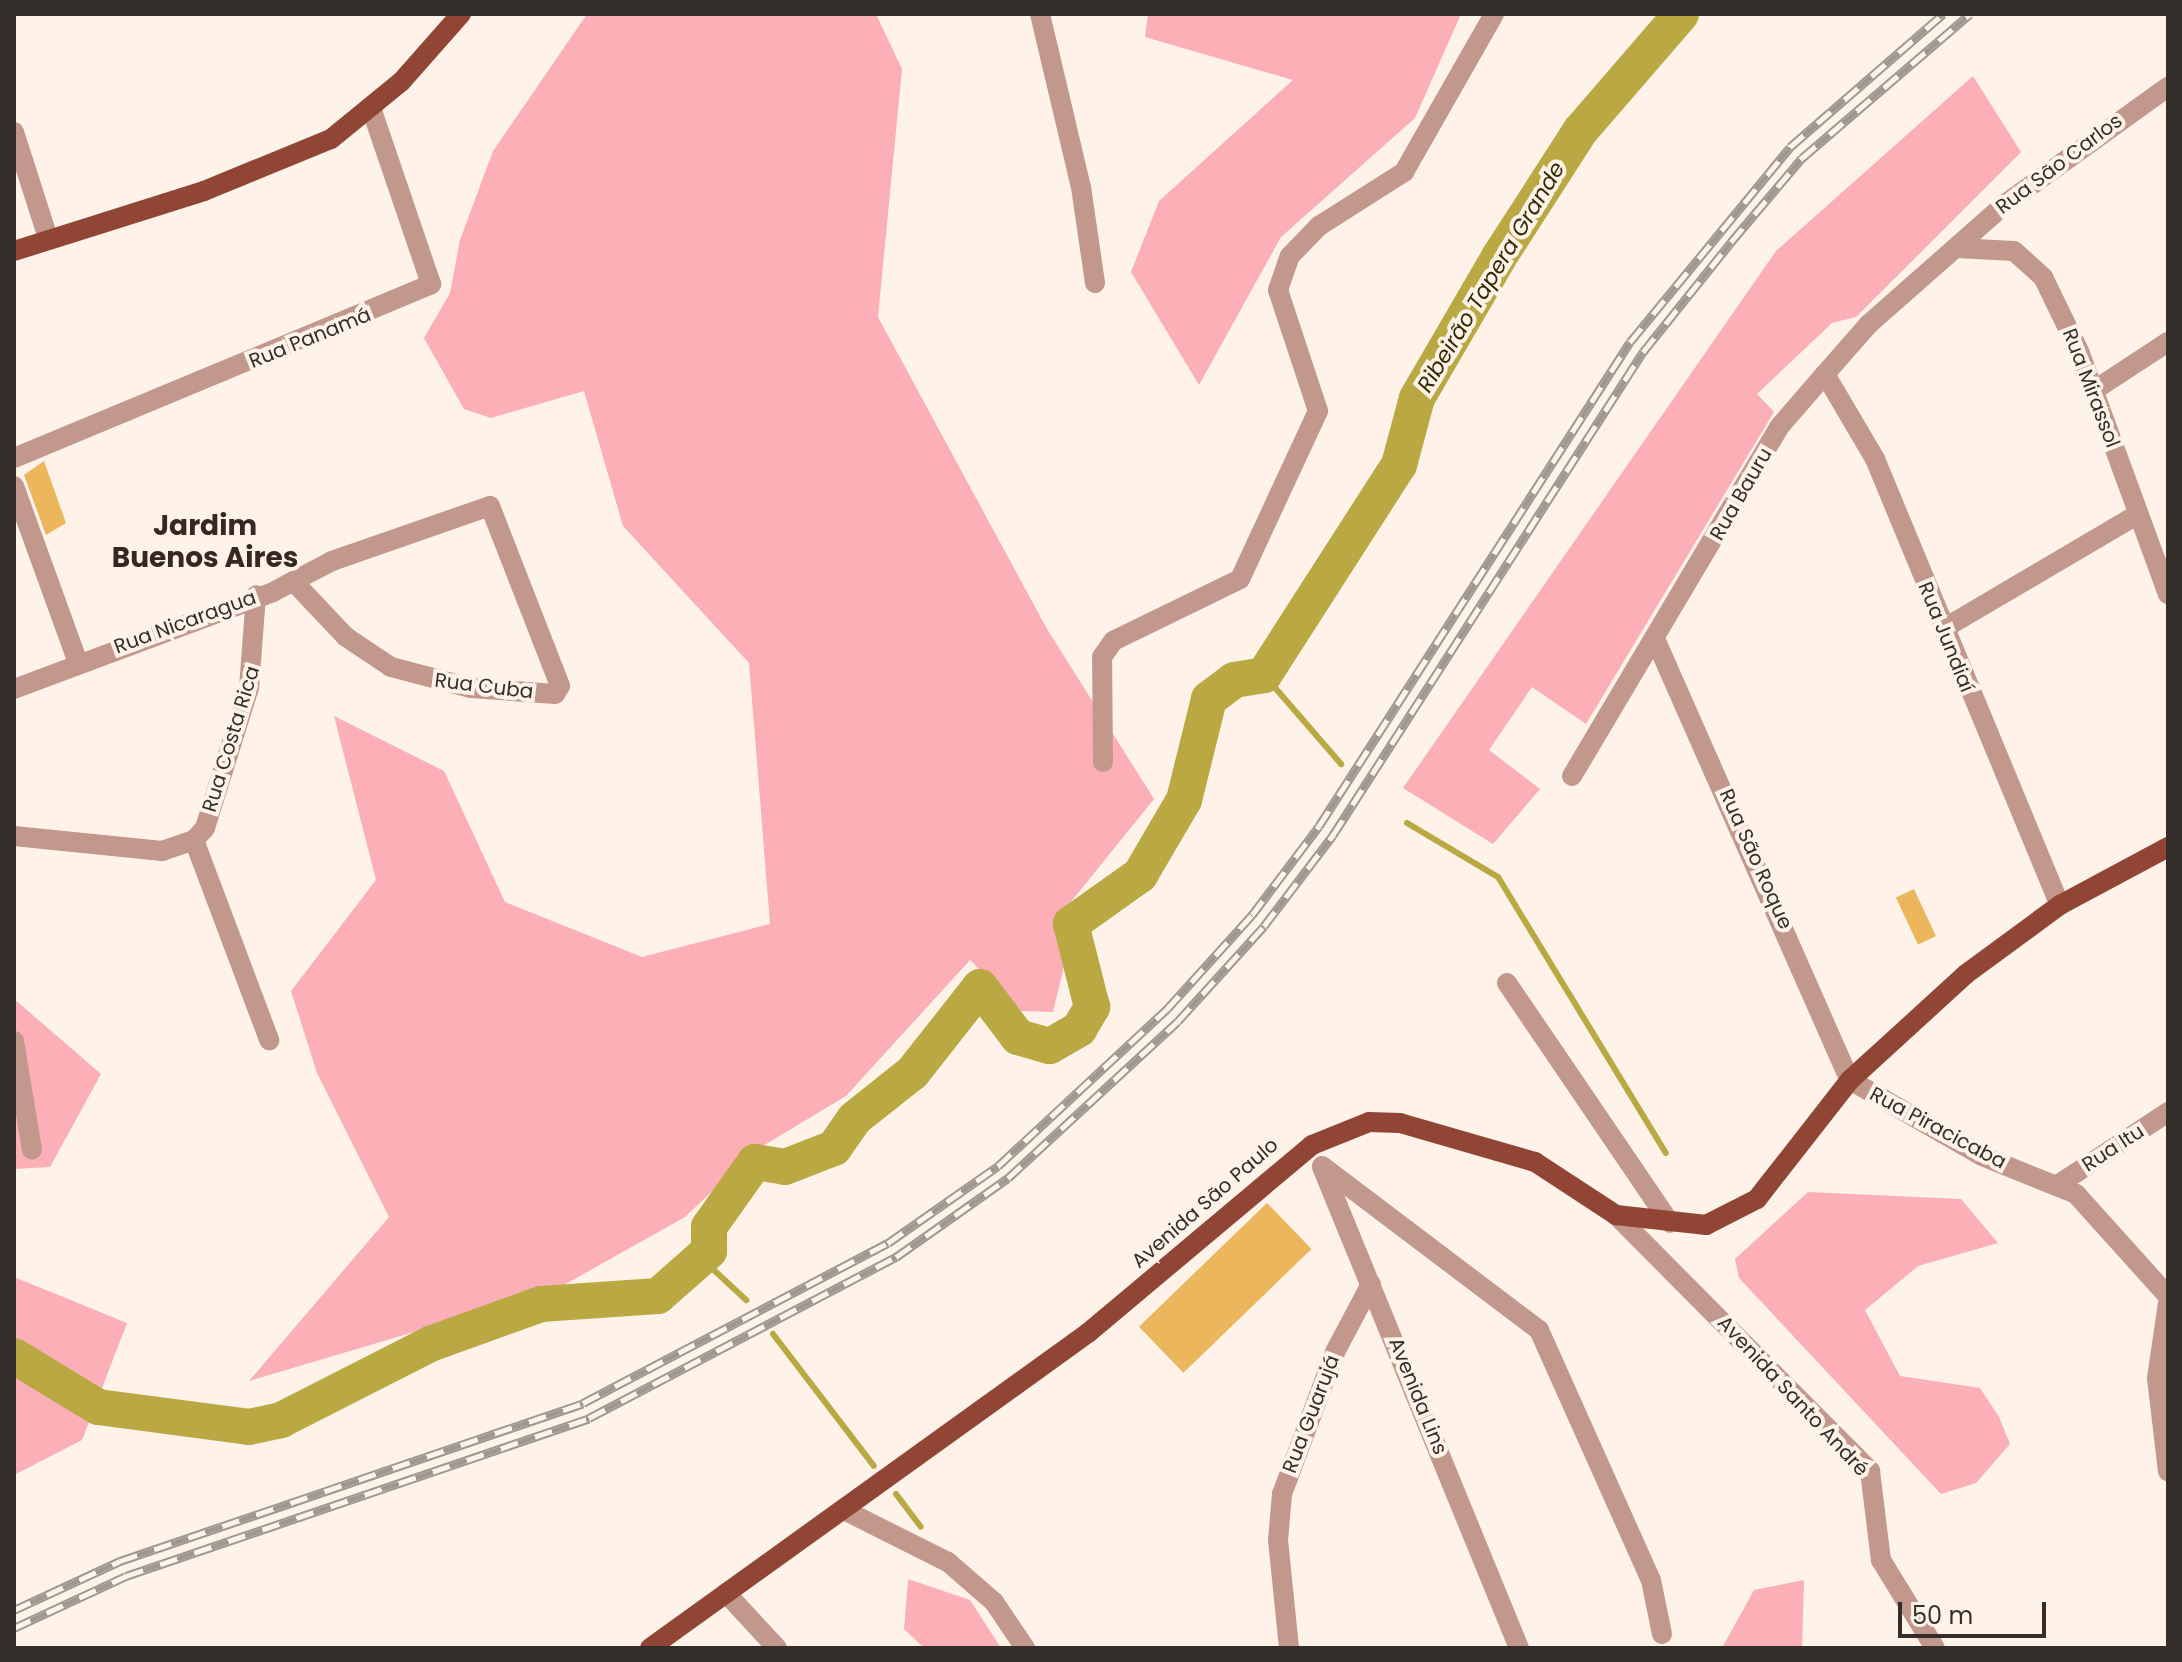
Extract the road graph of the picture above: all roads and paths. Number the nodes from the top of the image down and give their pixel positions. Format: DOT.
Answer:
graph roads {
  1 [pos="461,14"];
  2 [pos="1040,14"];
  3 [pos="1494,14"];
  4 [pos="2168,87"];
  5 [pos="371,108"];
  6 [pos="14,132"];
  7 [pos="48,238"];
  8 [pos="1956,248"];
  9 [pos="14,251"];
  10 [pos="1095,283"];
  11 [pos="2168,342"];
  12 [pos="1825,374"];
  13 [pos="2093,391"];
  14 [pos="14,458"];
  15 [pos="14,486"];
  16 [pos="490,506"];
  17 [pos="2138,514"];
  18 [pos="293,581"];
  19 [pos="2167,589"];
  20 [pos="256,595"];
  21 [pos="1943,629"];
  22 [pos="1656,641"];
  23 [pos="77,660"];
  24 [pos="14,689"];
  25 [pos="1103,762"];
  26 [pos="1572,776"];
  27 [pos="14,836"];
  28 [pos="194,840"];
  29 [pos="2168,847"];
  30 [pos="2060,905"];
  31 [pos="1507,983"];
  32 [pos="269,1040"];
  33 [pos="14,1041"];
  34 [pos="1850,1080"];
  35 [pos="2168,1112"];
  36 [pos="1312,1145"];
  37 [pos="32,1150"];
  38 [pos="1322,1166"];
  39 [pos="2059,1184"];
  40 [pos="1616,1215"];
  41 [pos="1670,1223"];
  42 [pos="1371,1284"];
  43 [pos="2168,1296"];
  44 [pos="2168,1303"];
  45 [pos="2168,1471"];
  46 [pos="844,1510"];
  47 [pos="726,1593"];
  48 [pos="1662,1634"];
  49 [pos="650,1648"];
  50 [pos="777,1648"];
  51 [pos="1025,1648"];
  52 [pos="1289,1648"];
  53 [pos="1519,1648"];
  54 [pos="1935,1648"];
  1 -- 5 [label="main road"];
  2 -- 10 [label="street"];
  3 -- 25 [label="street"];
  4 -- 8 [label="street, Rua São Carlos"];
  5 -- 7 [label="main road"];
  5 -- 14 [label="street, Rua Panamá"];
  6 -- 7 [label="street"];
  7 -- 9 [label="main road"];
  8 -- 12 [label="street, Rua Bauru"];
  8 -- 13 [label="street, Rua Mirassol"];
  11 -- 13 [label="street"];
  12 -- 21 [label="street, Rua Jundiaí"];
  12 -- 22 [label="street, Rua Bauru"];
  13 -- 17 [label="street, Rua Mirassol"];
  15 -- 23 [label="street"];
  16 -- 18 [label="street, Rua Nicaragua"];
  16 -- 18 [label="street, Rua Cuba"];
  17 -- 19 [label="street, Rua Mirassol"];
  17 -- 21 [label="street"];
  18 -- 20 [label="street, Rua Nicaragua"];
  20 -- 23 [label="street, Rua Nicaragua"];
  20 -- 28 [label="street, Rua Costa Rica"];
  21 -- 30 [label="street, Rua Jundiaí"];
  22 -- 26 [label="street, Rua Bauru"];
  22 -- 34 [label="street, Rua São Roque"];
  23 -- 24 [label="street, Rua Nicaragua"];
  27 -- 28 [label="street"];
  28 -- 32 [label="street"];
  29 -- 30 [label="main road, Avenida São Paulo"];
  30 -- 34 [label="main road, Avenida São Paulo"];
  31 -- 41 [label="street"];
  33 -- 37 [label="street"];
  34 -- 39 [label="street, Rua Piracicaba"];
  34 -- 41 [label="main road, Avenida São Paulo"];
  35 -- 39 [label="street, Rua Itu"];
  36 -- 38 [label="street, Avenida Lins"];
  36 -- 40 [label="main road, Avenida São Paulo"];
  36 -- 46 [label="main road, Avenida São Paulo"];
  38 -- 42 [label="street, Avenida Lins"];
  38 -- 48 [label="street"];
  39 -- 43 [label="street, Rua Piracicaba"];
  40 -- 41 [label="main road, Avenida São Paulo"];
  40 -- 54 [label="street, Avenida Santo André"];
  42 -- 52 [label="street, Rua Guarujá"];
  42 -- 53 [label="street, Avenida Lins"];
  44 -- 45 [label="street"];
  46 -- 47 [label="main road, Avenida São Paulo"];
  46 -- 51 [label="street"];
  47 -- 49 [label="main road, Avenida São Paulo"];
  47 -- 50 [label="street"];
}
